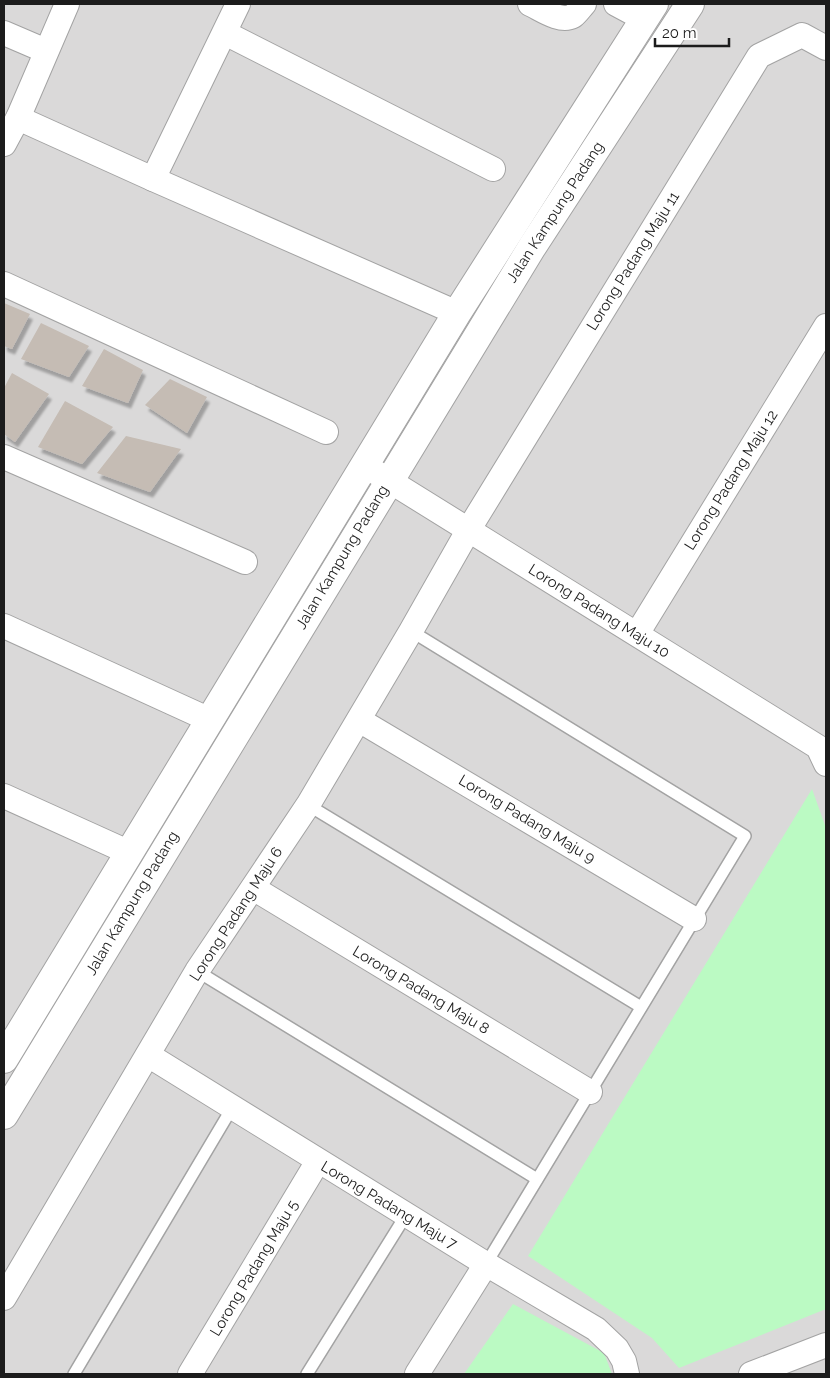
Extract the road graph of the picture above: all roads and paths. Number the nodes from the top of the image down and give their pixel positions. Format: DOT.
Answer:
graph roads {
  1 [pos="67,4"];
  2 [pos="238,4"];
  3 [pos="530,4"];
  4 [pos="584,4"];
  5 [pos="616,4"];
  6 [pos="690,4"];
  7 [pos="649,11"];
  8 [pos="4,33"];
  9 [pos="225,33"];
  10 [pos="826,48"];
  11 [pos="46,51"];
  12 [pos="18,118"];
  13 [pos="4,144"];
  14 [pos="493,169"];
  15 [pos="153,179"];
  16 [pos="4,284"];
  17 [pos="457,313"];
  18 [pos="826,326"];
  19 [pos="326,432"];
  20 [pos="4,456"];
  21 [pos="364,465"];
  22 [pos="389,480"];
  23 [pos="468,529"];
  24 [pos="245,562"];
  25 [pos="4,626"];
  26 [pos="411,631"];
  27 [pos="636,634"];
  28 [pos="210,720"];
  29 [pos="359,720"];
  30 [pos="823,748"];
  31 [pos="4,796"];
  32 [pos="308,805"];
  33 [pos="130,853"];
  34 [pos="253,888"];
  35 [pos="694,918"];
  36 [pos="197,971"];
  37 [pos="641,1008"];
  38 [pos="148,1055"];
  39 [pos="4,1059"];
  40 [pos="590,1092"];
  41 [pos="232,1108"];
  42 [pos="4,1115"];
  43 [pos="318,1161"];
  44 [pos="537,1179"];
  45 [pos="406,1215"];
  46 [pos="486,1264"];
  47 [pos="4,1298"];
  48 [pos="826,1345"];
  49 [pos="625,1368"];
  50 [pos="74,1374"];
  51 [pos="190,1374"];
  52 [pos="307,1374"];
  53 [pos="418,1374"];
  54 [pos="751,1374"];
  1 -- 11 [label="street"];
  2 -- 9 [label="street"];
  3 -- 4 [label="street"];
  5 -- 7 [label="street"];
  6 -- 22 [label="street, Jalan Kampung Padang"];
  7 -- 17 [label="street, Jalan Kampung Padang"];
  8 -- 11 [label="street"];
  9 -- 14 [label="street"];
  9 -- 15 [label="street"];
  10 -- 23 [label="street, Lorong Padang Maju 11"];
  11 -- 12 [label="street"];
  12 -- 13 [label="street"];
  12 -- 15 [label="street"];
  15 -- 17 [label="street"];
  16 -- 19 [label="street"];
  17 -- 21 [label="street, Jalan Kampung Padang"];
  18 -- 27 [label="street, Lorong Padang Maju 12"];
  20 -- 24 [label="street"];
  21 -- 22 [label="street, Lorong Padang Maju 10"];
  21 -- 28 [label="street, Jalan Kampung Padang"];
  22 -- 23 [label="street, Lorong Padang Maju 10"];
  22 -- 42 [label="street, Jalan Kampung Padang"];
  23 -- 26 [label="street, Lorong Padang Maju 6"];
  23 -- 27 [label="street, Lorong Padang Maju 10"];
  25 -- 28 [label="street"];
  26 -- 29 [label="street, Lorong Padang Maju 6"];
  26 -- 35 [label="lane"];
  27 -- 30 [label="street, Lorong Padang Maju 10"];
  28 -- 33 [label="street, Jalan Kampung Padang"];
  29 -- 32 [label="street, Lorong Padang Maju 6"];
  29 -- 35 [label="street, Lorong Padang Maju 9"];
  31 -- 33 [label="street"];
  32 -- 34 [label="street, Lorong Padang Maju 6"];
  32 -- 37 [label="lane"];
  33 -- 39 [label="street, Jalan Kampung Padang"];
  34 -- 36 [label="street, Lorong Padang Maju 6"];
  34 -- 40 [label="street, Lorong Padang Maju 8"];
  35 -- 37 [label="lane"];
  36 -- 38 [label="street, Lorong Padang Maju 6"];
  36 -- 44 [label="lane"];
  37 -- 40 [label="lane"];
  38 -- 41 [label="street, Lorong Padang Maju 7"];
  38 -- 47 [label="street, Lorong Padang Maju 6"];
  40 -- 44 [label="lane"];
  41 -- 43 [label="street, Lorong Padang Maju 7"];
  41 -- 50 [label="lane"];
  43 -- 45 [label="street, Lorong Padang Maju 7"];
  43 -- 51 [label="street, Lorong Padang Maju 5"];
  44 -- 46 [label="lane"];
  45 -- 46 [label="street, Lorong Padang Maju 7"];
  45 -- 52 [label="lane"];
  46 -- 49 [label="street, Lorong Padang Maju 7"];
  46 -- 53 [label="street"];
  48 -- 54 [label="street"];
}
